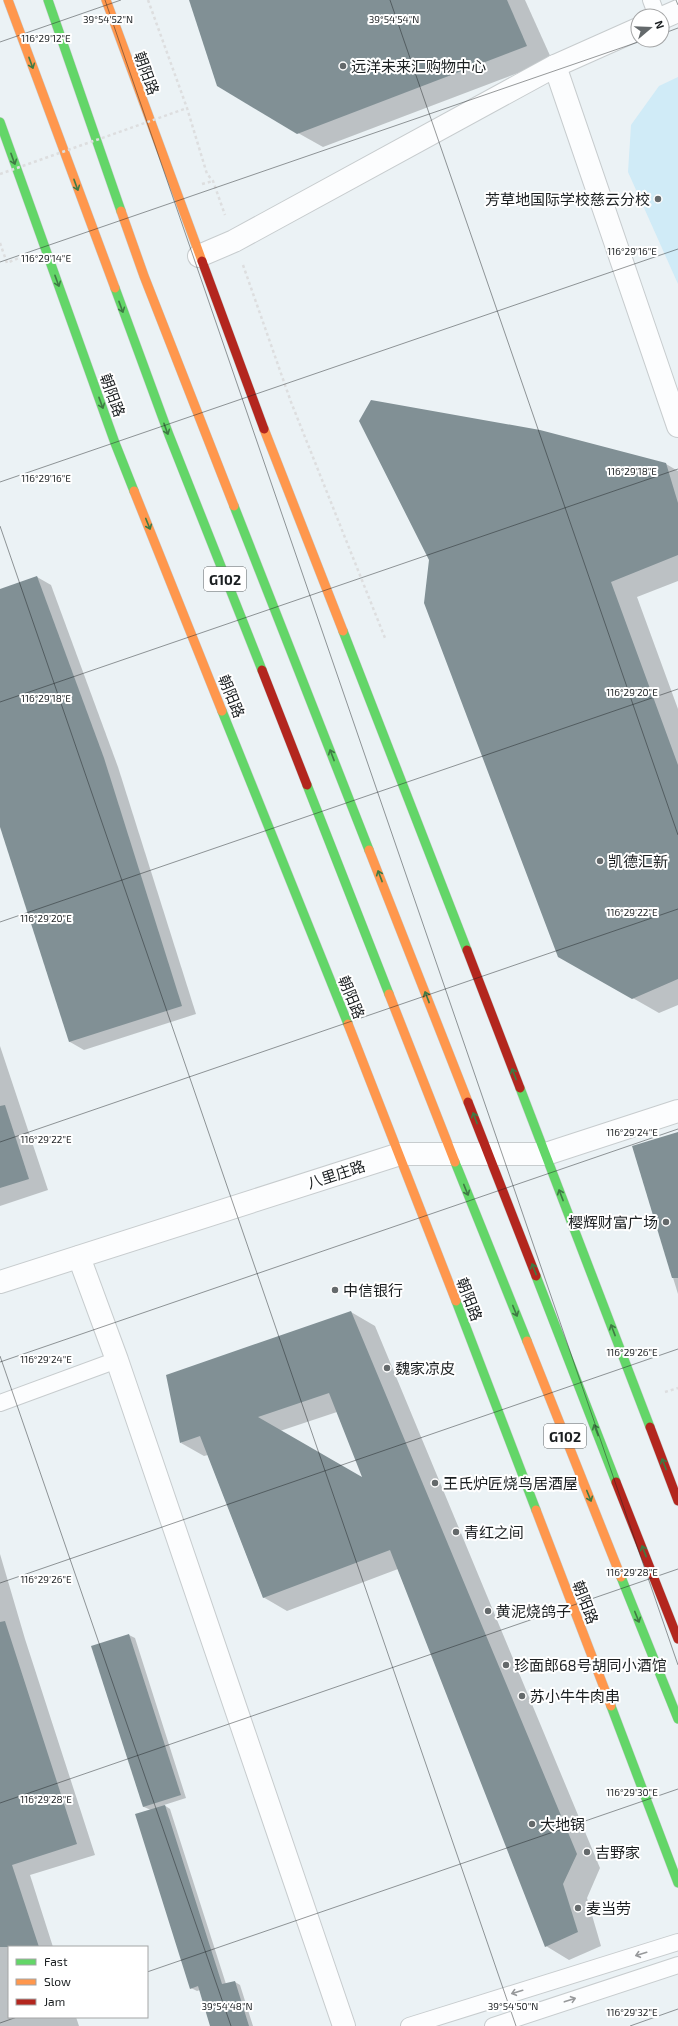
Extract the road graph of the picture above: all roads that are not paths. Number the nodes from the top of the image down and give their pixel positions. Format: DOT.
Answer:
graph roads {
  1 [pos="8,0"];
  2 [pos="48,0"];
  3 [pos="106,0"];
  4 [pos="630,33"];
  5 [pos="555,66"];
  6 [pos="0,122"];
  7 [pos="199,256"];
  8 [pos="678,426"];
  9 [pos="678,1111"];
  10 [pos="400,1154"];
  11 [pos="452,1154"];
  12 [pos="489,1154"];
  13 [pos="546,1154"];
  14 [pos="79,1257"];
  15 [pos="0,1282"];
  16 [pos="117,1360"];
  17 [pos="0,1403"];
  18 [pos="678,1501"];
  19 [pos="678,1639"];
  20 [pos="678,1719"];
  21 [pos="678,1883"];
  22 [pos="678,1942"];
  23 [pos="678,1965"];
  24 [pos="344,2026"];
  25 [pos="409,2026"];
  26 [pos="493,2026"];
  1 -- 11 [label="main road, G102, one-way"];
  12 -- 2 [label="main road, G102, one-way"];
  3 -- 7 [label="main road, 朝阳路"];
  4 -- 5 [label="street"];
  5 -- 7 [label="street"];
  5 -- 8 [label="street"];
  6 -- 10 [label="main road, 朝阳路, one-way"];
  13 -- 7 [label="main road, 朝阳路, one-way"];
  9 -- 13 [label="street, 八里庄路"];
  10 -- 11 [label="street, 八里庄路"];
  10 -- 14 [label="street, 八里庄路"];
  10 -- 21 [label="main road, 朝阳路"];
  11 -- 12 [label="street, 八里庄路"];
  11 -- 20 [label="main road, G102, one-way"];
  12 -- 13 [label="street, 八里庄路"];
  19 -- 12 [label="main road, G102, one-way"];
  18 -- 13 [label="main road, 朝阳路, one-way"];
  14 -- 15 [label="street, 八里庄路"];
  14 -- 16 [label="street"];
  16 -- 17 [label="lane"];
  16 -- 24 [label="street"];
  22 -- 25 [label="lane, one-way"];
  26 -- 23 [label="lane, one-way"];
}
